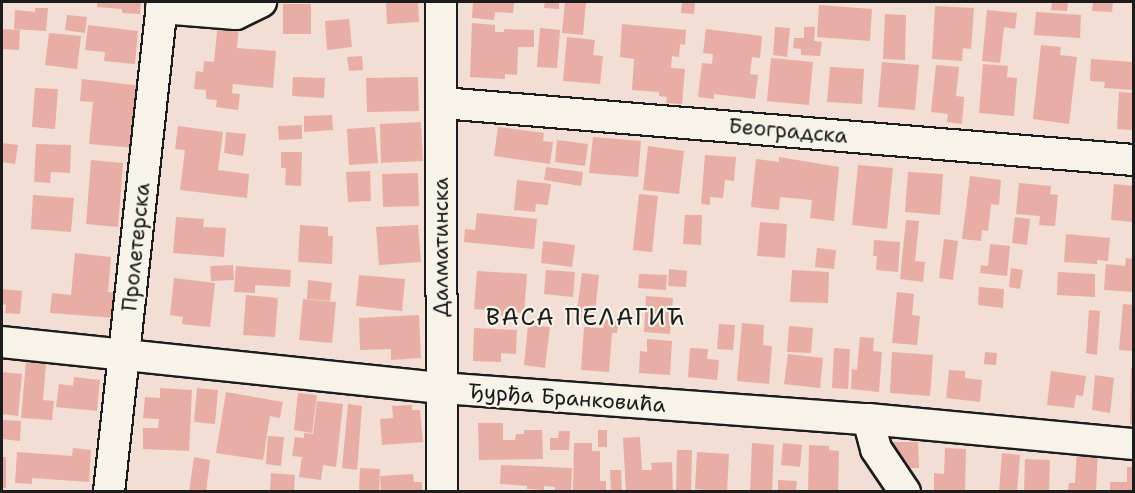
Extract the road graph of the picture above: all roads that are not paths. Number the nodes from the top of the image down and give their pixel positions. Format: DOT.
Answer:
graph roads {
  1 [pos="261,2"];
  2 [pos="441,2"];
  3 [pos="162,5"];
  4 [pos="442,102"];
  5 [pos="1134,160"];
  6 [pos="2,342"];
  7 [pos="124,355"];
  8 [pos="441,388"];
  9 [pos="868,419"];
  10 [pos="1134,444"];
  11 [pos="109,492"];
  12 [pos="442,492"];
  13 [pos="905,492"];
  1 -- 3 [label="street"];
  2 -- 4 [label="street, Далматинска"];
  3 -- 7 [label="street, Пролетерска"];
  4 -- 5 [label="street, Београдска"];
  4 -- 8 [label="street, Далматинска"];
  6 -- 7 [label="street, Ђурђа Бранковића"];
  7 -- 8 [label="street, Ђурђа Бранковића"];
  7 -- 11 [label="street, Пролетерска"];
  8 -- 9 [label="street, Ђурђа Бранковића"];
  8 -- 12 [label="street, Далматинска"];
  9 -- 10 [label="street, Ђурђа Бранковића"];
  9 -- 13 [label="street"];
}
